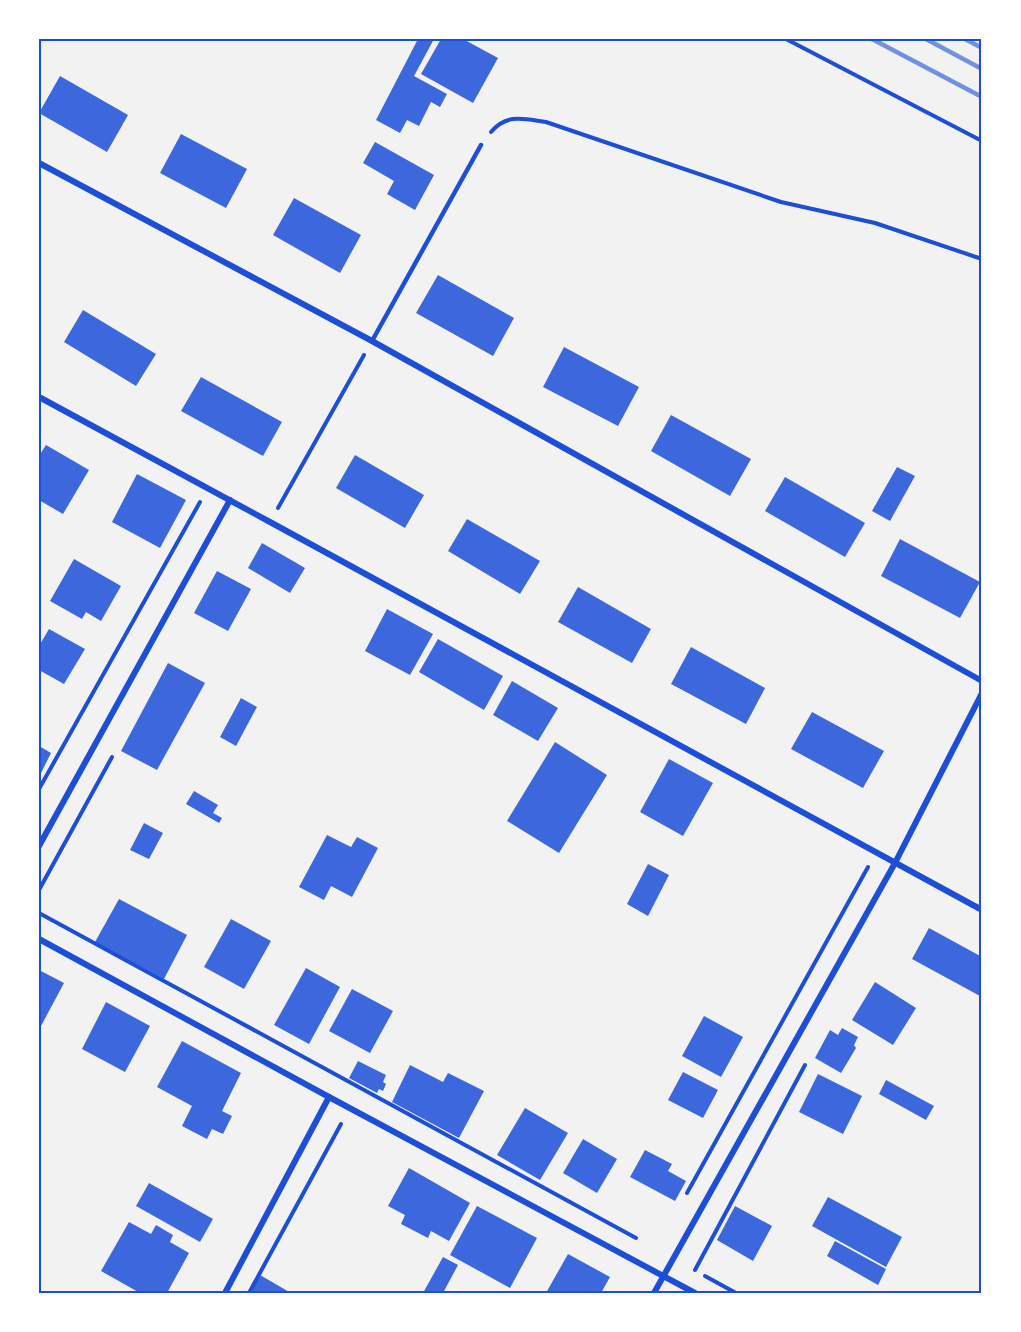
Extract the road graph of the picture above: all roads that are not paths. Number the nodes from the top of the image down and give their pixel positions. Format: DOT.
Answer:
graph roads {
  1 [pos="481,145"];
  2 [pos="39,163"];
  3 [pos="372,341"];
  4 [pos="39,398"];
  5 [pos="230,500"];
  6 [pos="982,681"];
  7 [pos="982,693"];
  8 [pos="39,846"];
  9 [pos="894,862"];
  10 [pos="982,910"];
  11 [pos="39,939"];
  12 [pos="329,1097"];
  13 [pos="663,1275"];
  14 [pos="225,1293"];
  15 [pos="654,1293"];
  16 [pos="695,1293"];
  1 -- 3 [label="lane"];
  2 -- 3 [label="street"];
  3 -- 6 [label="street"];
  4 -- 5 [label="street"];
  5 -- 8 [label="street"];
  5 -- 9 [label="street"];
  7 -- 9 [label="street"];
  9 -- 10 [label="street"];
  9 -- 13 [label="street"];
  11 -- 12 [label="street"];
  12 -- 13 [label="street"];
  12 -- 14 [label="street"];
  13 -- 15 [label="street"];
  13 -- 16 [label="street"];
}
